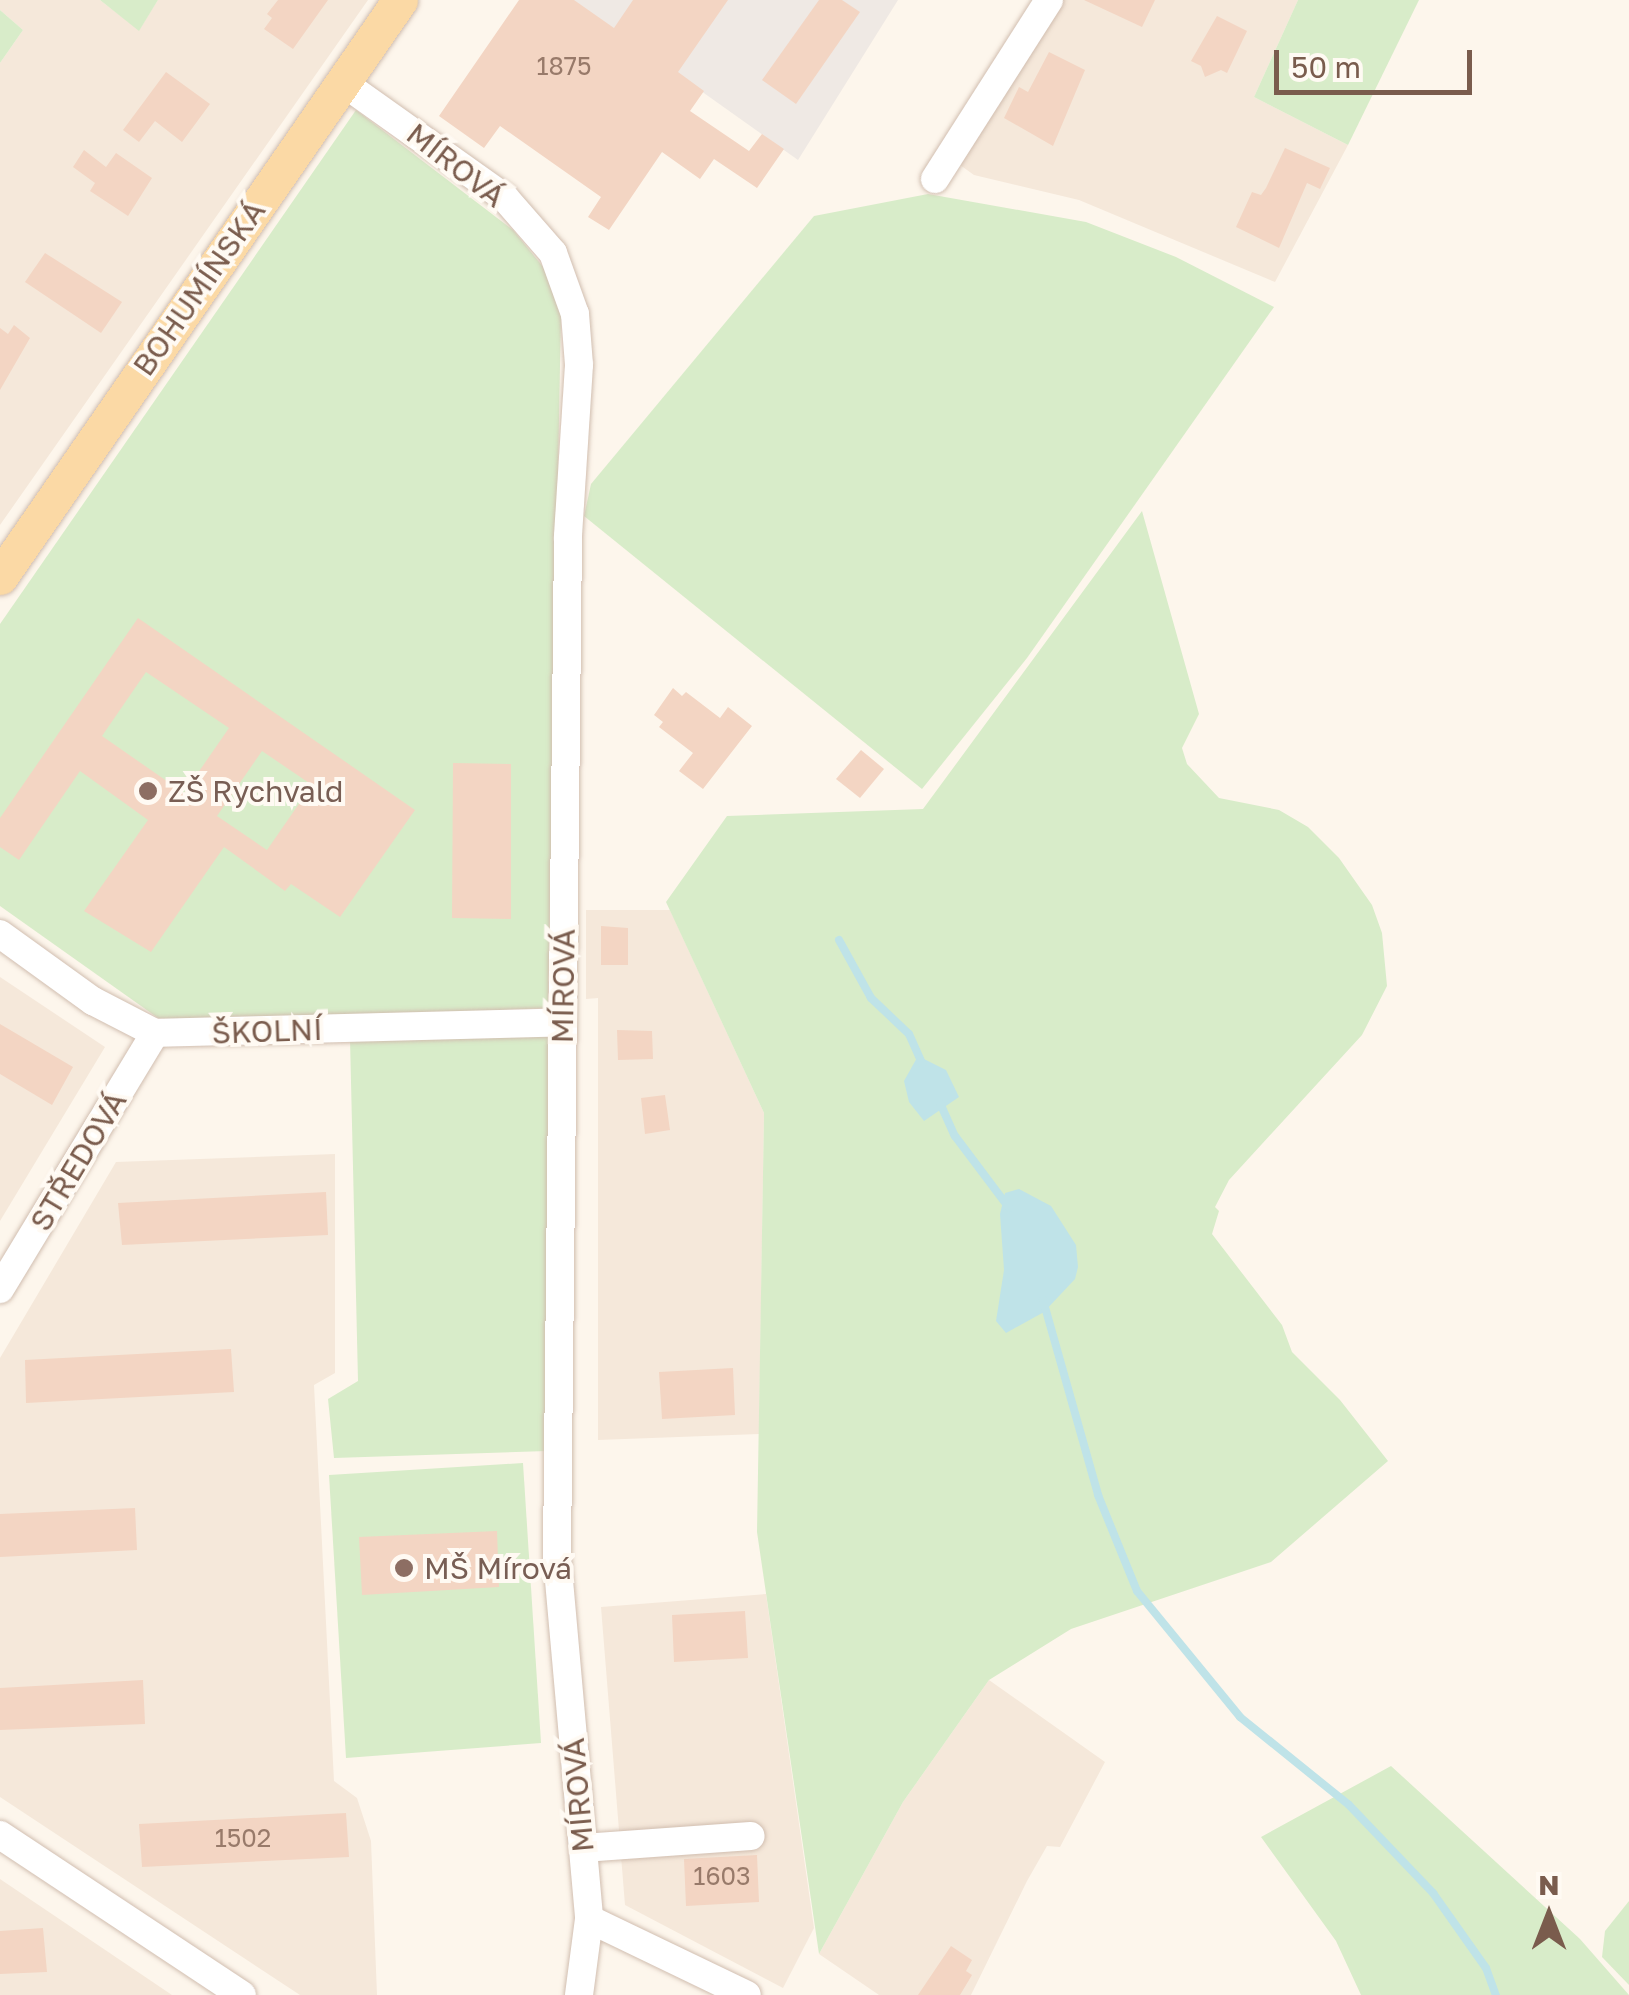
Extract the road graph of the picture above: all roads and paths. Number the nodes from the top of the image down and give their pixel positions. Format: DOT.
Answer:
graph roads {
  1 [pos="400,0"];
  2 [pos="1049,0"];
  3 [pos="342,82"];
  4 [pos="934,179"];
  5 [pos="0,577"];
  6 [pos="0,934"];
  7 [pos="563,1022"];
  8 [pos="155,1033"];
  9 [pos="0,1288"];
  10 [pos="0,1836"];
  11 [pos="752,1836"];
  12 [pos="583,1848"];
  13 [pos="589,1919"];
  14 [pos="242,1995"];
  15 [pos="579,1995"];
  16 [pos="747,1995"];
  1 -- 3 [label="main road, BOHUMÍNSKÁ"];
  2 -- 4 [label="street"];
  3 -- 5 [label="main road, BOHUMÍNSKÁ"];
  3 -- 7 [label="street, MÍROVÁ"];
  6 -- 8 [label="street, ŠKOLNÍ"];
  7 -- 8 [label="street, ŠKOLNÍ"];
  7 -- 12 [label="street, MÍROVÁ"];
  8 -- 9 [label="street, STŘEDOVÁ"];
  10 -- 14 [label="street"];
  11 -- 12 [label="street"];
  12 -- 13 [label="street, MÍROVÁ"];
  13 -- 15 [label="street, MÍROVÁ"];
  13 -- 16 [label="street"];
}
